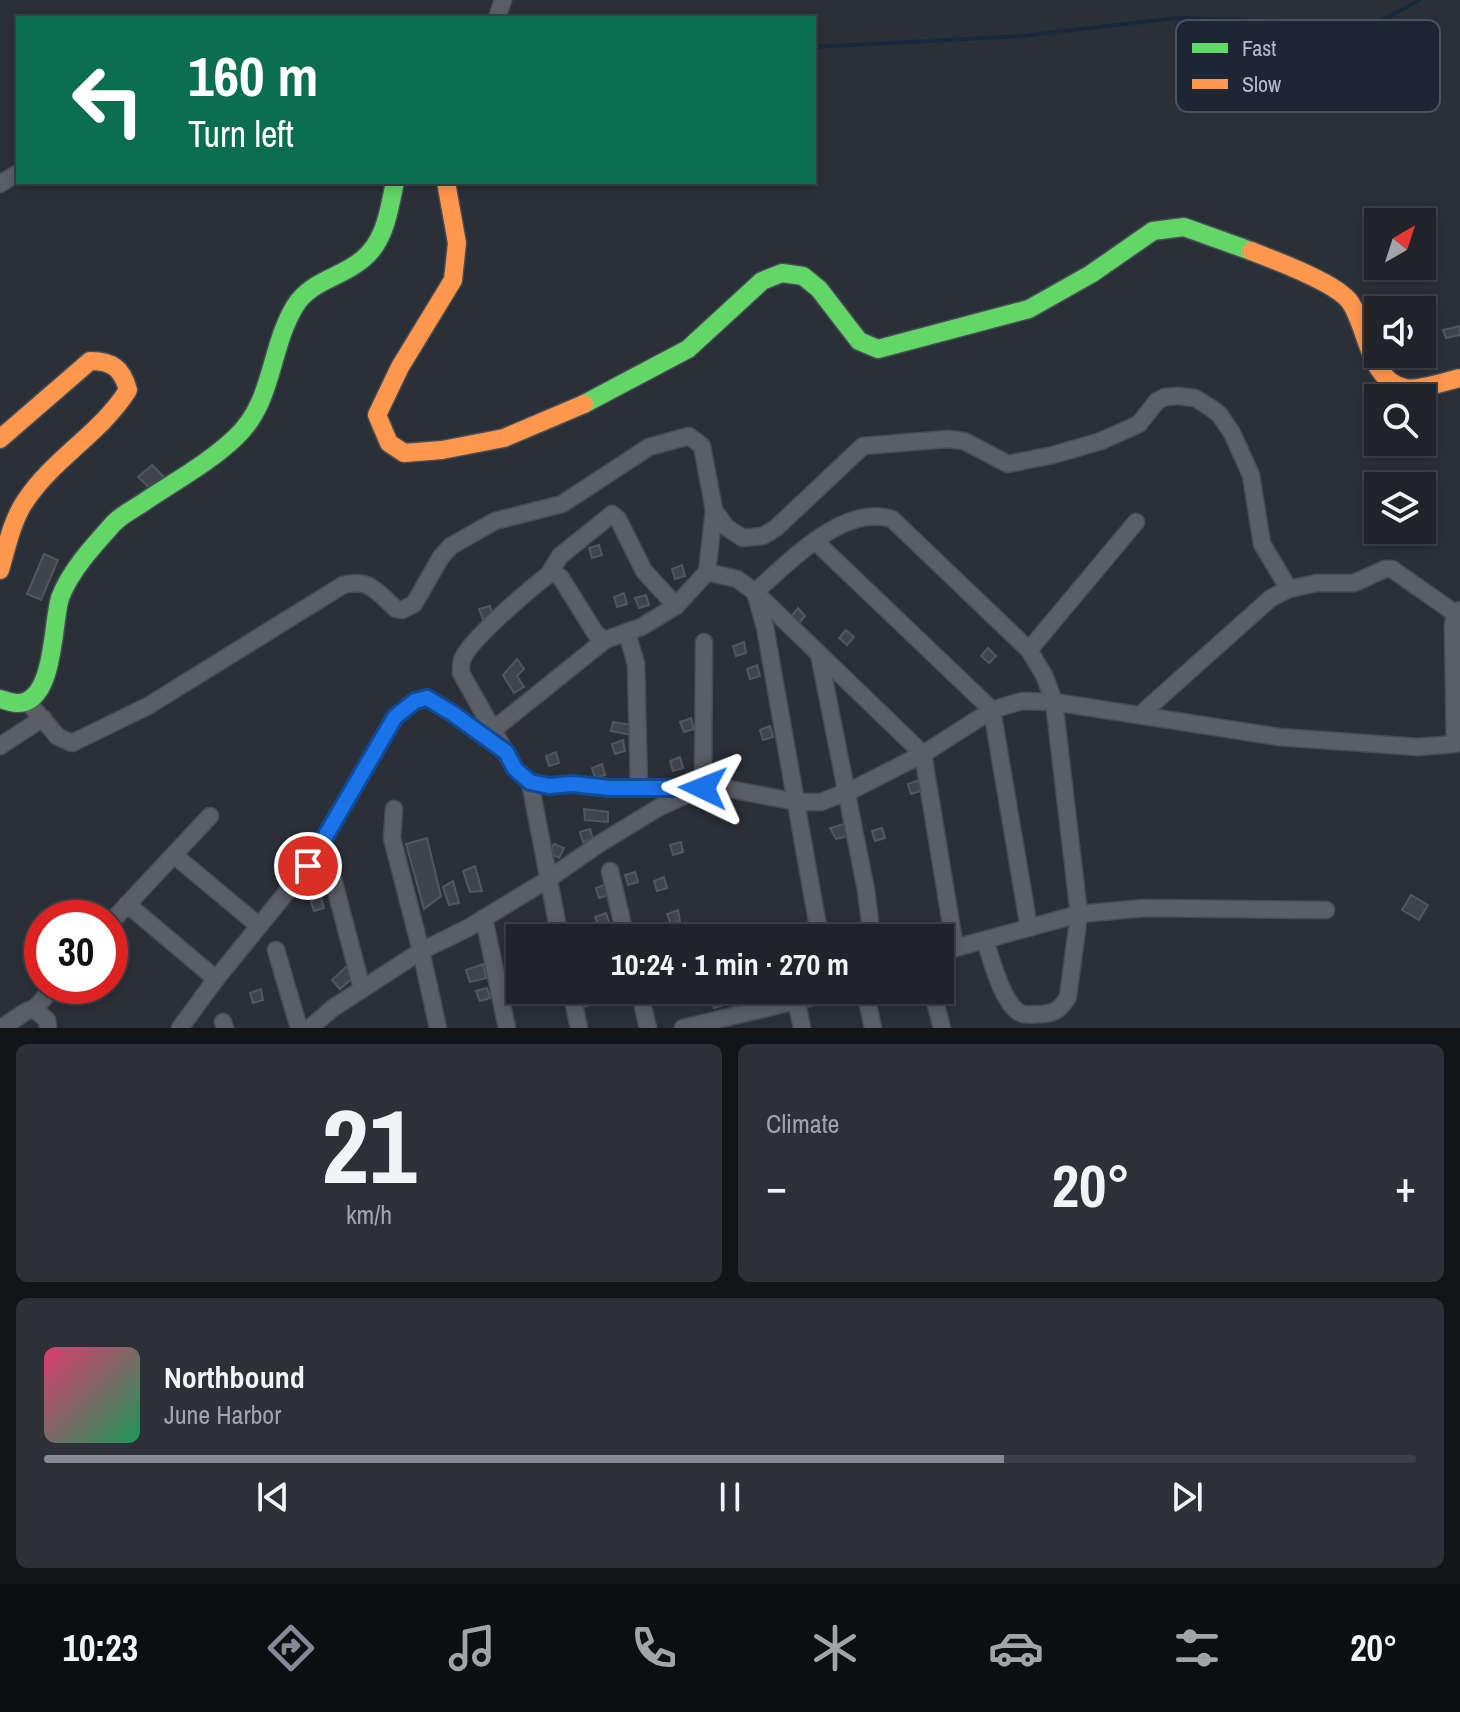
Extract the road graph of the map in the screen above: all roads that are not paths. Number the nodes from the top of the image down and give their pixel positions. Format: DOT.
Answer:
graph roads {
  1 [pos="394,184"];
  2 [pos="446,184"];
  3 [pos="1460,378"];
  4 [pos="0,439"];
  5 [pos="714,510"];
  6 [pos="1136,522"];
  7 [pos="815,541"];
  8 [pos="0,570"];
  9 [pos="707,572"];
  10 [pos="549,574"];
  11 [pos="1289,589"];
  12 [pos="755,592"];
  13 [pos="676,606"];
  14 [pos="1458,612"];
  15 [pos="627,633"];
  16 [pos="605,640"];
  17 [pos="704,642"];
  18 [pos="1029,650"];
  19 [pos="819,654"];
  20 [pos="0,699"];
  21 [pos="27,701"];
  22 [pos="1054,702"];
  23 [pos="992,710"];
  24 [pos="1140,715"];
  25 [pos="43,718"];
  26 [pos="493,730"];
  27 [pos="1457,744"];
  28 [pos="0,746"];
  29 [pos="506,752"];
  30 [pos="923,754"];
  31 [pos="530,782"];
  32 [pos="639,788"];
  33 [pos="703,788"];
  34 [pos="846,791"];
  35 [pos="797,802"];
  36 [pos="394,809"];
  37 [pos="210,816"];
  38 [pos="174,855"];
  39 [pos="610,871"];
  40 [pos="332,875"];
  41 [pos="547,880"];
  42 [pos="128,903"];
  43 [pos="128,905"];
  44 [pos="1326,910"];
  45 [pos="1079,914"];
  46 [pos="484,918"];
  47 [pos="557,924"];
  48 [pos="623,924"];
  49 [pos="818,924"];
  50 [pos="870,924"];
  51 [pos="944,924"];
  52 [pos="259,926"];
  53 [pos="1029,928"];
  54 [pos="985,940"];
  55 [pos="276,950"];
  56 [pos="954,950"];
  57 [pos="421,951"];
  58 [pos="216,979"];
  59 [pos="362,989"];
  60 [pos="574,1004"];
  61 [pos="642,1004"];
  62 [pos="784,1004"];
  63 [pos="797,1004"];
  64 [pos="868,1004"];
  65 [pos="936,1004"];
  66 [pos="47,1021"];
  67 [pos="730,1022"];
  68 [pos="1,1028"];
  69 [pos="180,1028"];
  70 [pos="299,1028"];
  71 [pos="310,1028"];
  72 [pos="438,1028"];
  73 [pos="507,1028"];
  74 [pos="579,1028"];
  75 [pos="648,1028"];
  76 [pos="683,1028"];
  77 [pos="802,1028"];
  78 [pos="873,1028"];
  79 [pos="942,1028"];
  1 -- 21 [label="main road"];
  2 -- 3 [label="main road"];
  4 -- 8 [label="main road"];
  5 -- 9 [label="street"];
  5 -- 11 [label="street"];
  5 -- 25 [label="street"];
  6 -- 18 [label="street"];
  7 -- 12 [label="street"];
  7 -- 18 [label="street"];
  7 -- 23 [label="street"];
  9 -- 12 [label="street"];
  9 -- 13 [label="street"];
  10 -- 13 [label="street"];
  10 -- 16 [label="street"];
  10 -- 26 [label="street"];
  11 -- 14 [label="street"];
  11 -- 24 [label="street"];
  12 -- 19 [label="street"];
  12 -- 35 [label="street"];
  13 -- 15 [label="street"];
  14 -- 27 [label="street"];
  15 -- 16 [label="street"];
  15 -- 32 [label="street"];
  16 -- 26 [label="street"];
  17 -- 33 [label="street"];
  18 -- 22 [label="street"];
  19 -- 30 [label="street"];
  19 -- 34 [label="street"];
  20 -- 21 [label="main road"];
  21 -- 25 [label="street"];
  22 -- 23 [label="street"];
  22 -- 24 [label="street"];
  22 -- 45 [label="street"];
  23 -- 30 [label="street"];
  23 -- 53 [label="street"];
  24 -- 27 [label="street"];
  25 -- 28 [label="street"];
  26 -- 29 [label="street"];
  29 -- 31 [label="street"];
  29 -- 52 [label="street"];
  30 -- 34 [label="street"];
  30 -- 51 [label="street"];
  31 -- 32 [label="street"];
  31 -- 41 [label="street"];
  32 -- 33 [label="street"];
  33 -- 35 [label="street"];
  33 -- 41 [label="street"];
  34 -- 35 [label="street"];
  34 -- 50 [label="street"];
  35 -- 49 [label="street"];
  36 -- 57 [label="street"];
  37 -- 38 [label="street"];
  38 -- 42 [label="street"];
  38 -- 52 [label="street"];
  39 -- 48 [label="street"];
  40 -- 59 [label="street"];
  41 -- 46 [label="street"];
  41 -- 47 [label="street"];
  43 -- 58 [label="street"];
  44 -- 45 [label="street"];
  45 -- 53 [label="street"];
  45 -- 54 [label="street"];
  46 -- 57 [label="street"];
  46 -- 73 [label="street"];
  52 -- 58 [label="street"];
  53 -- 54 [label="street"];
  54 -- 56 [label="street"];
  55 -- 70 [label="street"];
  57 -- 59 [label="street"];
  57 -- 72 [label="street"];
  58 -- 69 [label="street"];
  59 -- 71 [label="street"];
  60 -- 74 [label="street"];
  61 -- 75 [label="street"];
  62 -- 67 [label="street"];
  63 -- 77 [label="street"];
  64 -- 78 [label="street"];
  65 -- 79 [label="street"];
  66 -- 68 [label="street"];
  67 -- 76 [label="street"];
}
